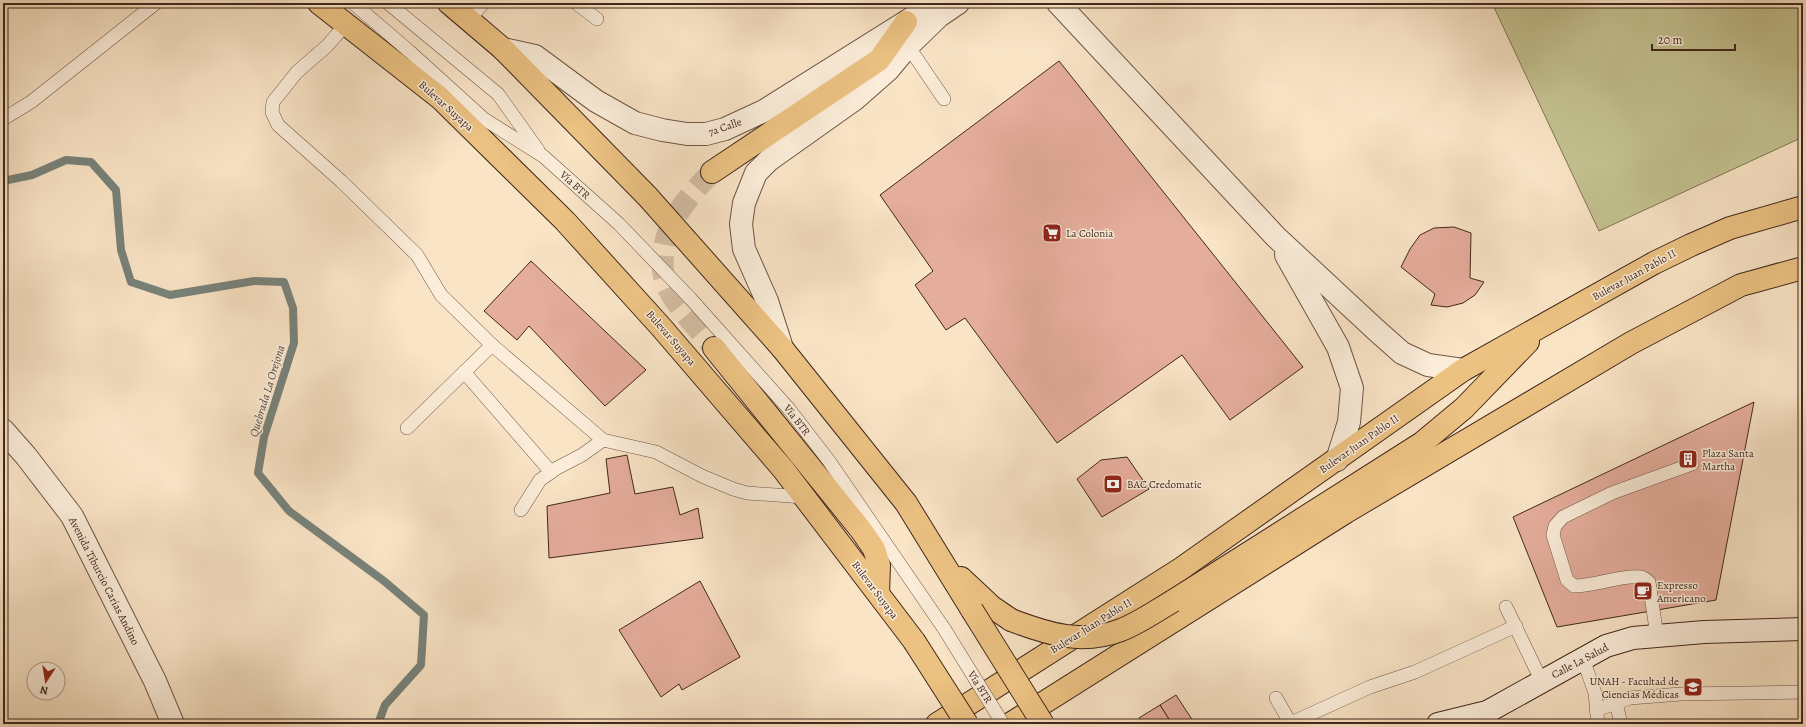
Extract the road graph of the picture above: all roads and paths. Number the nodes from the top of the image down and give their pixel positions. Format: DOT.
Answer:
graph roads {
  1 [pos="156,3"];
  2 [pos="319,3"];
  3 [pos="353,3"];
  4 [pos="388,3"];
  5 [pos="449,3"];
  6 [pos="483,3"];
  7 [pos="576,3"];
  8 [pos="594,3"];
  9 [pos="936,3"];
  10 [pos="958,3"];
  11 [pos="1058,3"];
  12 [pos="470,20"];
  13 [pos="906,22"];
  14 [pos="346,24"];
  15 [pos="908,46"];
  16 [pos="503,49"];
  17 [pos="944,99"];
  18 [pos="3,119"];
  19 [pos="543,156"];
  20 [pos="712,172"];
  21 [pos="1803,207"];
  22 [pos="1276,237"];
  23 [pos="1803,268"];
  24 [pos="1544,325"];
  25 [pos="492,345"];
  26 [pos="714,348"];
  27 [pos="782,348"];
  28 [pos="1463,370"];
  29 [pos="464,372"];
  30 [pos="407,428"];
  31 [pos="3,430"];
  32 [pos="603,440"];
  33 [pos="1337,460"];
  34 [pos="1692,464"];
  35 [pos="551,472"];
  36 [pos="804,497"];
  37 [pos="521,510"];
  38 [pos="941,560"];
  39 [pos="878,593"];
  40 [pos="1506,607"];
  41 [pos="1516,626"];
  42 [pos="1803,629"];
  43 [pos="1657,636"];
  44 [pos="1583,659"];
  45 [pos="1542,682"];
  46 [pos="1803,692"];
  47 [pos="1276,698"];
  48 [pos="1616,703"];
  49 [pos="1596,710"];
  50 [pos="1490,718"];
  51 [pos="172,724"];
  52 [pos="937,724"];
  53 [pos="967,724"];
  54 [pos="1003,724"];
  55 [pos="1010,724"];
  56 [pos="1043,724"];
  57 [pos="1291,724"];
  58 [pos="1438,724"];
  59 [pos="1598,724"];
  60 [pos="1621,724"];
  1 -- 18 [label="lane"];
  2 -- 14 [label="main road, Bulevar Suyapa"];
  3 -- 19 [label="lane, Vía BTR"];
  4 -- 19 [label="lane, Vía BTR"];
  5 -- 12 [label="main road"];
  6 -- 12 [label="lane"];
  7 -- 8 [label="lane"];
  9 -- 13 [label="street, 7a Calle"];
  10 -- 15 [label="street"];
  11 -- 22 [label="street"];
  12 -- 16 [label="main road"];
  13 -- 16 [label="street, 7a Calle"];
  13 -- 20 [label="main road"];
  14 -- 25 [label="lane"];
  14 -- 36 [label="main road, Bulevar Suyapa"];
  15 -- 17 [label="lane"];
  15 -- 27 [label="street"];
  16 -- 27 [label="main road"];
  19 -- 54 [label="lane, Vía BTR, bridge"];
  21 -- 24 [label="main road, Bulevar Juan Pablo II"];
  22 -- 28 [label="street"];
  22 -- 33 [label="street"];
  23 -- 55 [label="main road"];
  24 -- 28 [label="main road, Bulevar Juan Pablo II"];
  24 -- 38 [label="main road, bridge"];
  25 -- 29 [label="lane"];
  25 -- 32 [label="lane"];
  26 -- 39 [label="main road"];
  27 -- 38 [label="main road"];
  28 -- 33 [label="main road, Bulevar Juan Pablo II"];
  29 -- 30 [label="lane"];
  29 -- 35 [label="lane"];
  31 -- 51 [label="street, Avenida Tiburcio Carías Andino"];
  32 -- 35 [label="lane"];
  32 -- 36 [label="lane"];
  33 -- 52 [label="main road, Bulevar Juan Pablo II"];
  34 -- 43 [label="lane"];
  35 -- 37 [label="lane"];
  36 -- 39 [label="main road, Bulevar Suyapa"];
  38 -- 56 [label="main road, bridge"];
  39 -- 53 [label="main road, Bulevar Suyapa, bridge"];
  40 -- 41 [label="lane"];
  41 -- 45 [label="lane"];
  41 -- 57 [label="lane"];
  42 -- 43 [label="street, Calle La Salud"];
  43 -- 44 [label="street, Calle La Salud"];
  44 -- 45 [label="street, Calle La Salud"];
  44 -- 49 [label="lane"];
  45 -- 50 [label="street, Calle La Salud"];
  46 -- 48 [label="lane"];
  47 -- 57 [label="lane"];
  48 -- 49 [label="lane"];
  48 -- 60 [label="lane"];
  49 -- 59 [label="lane"];
  50 -- 58 [label="street, Calle La Salud"];
}
